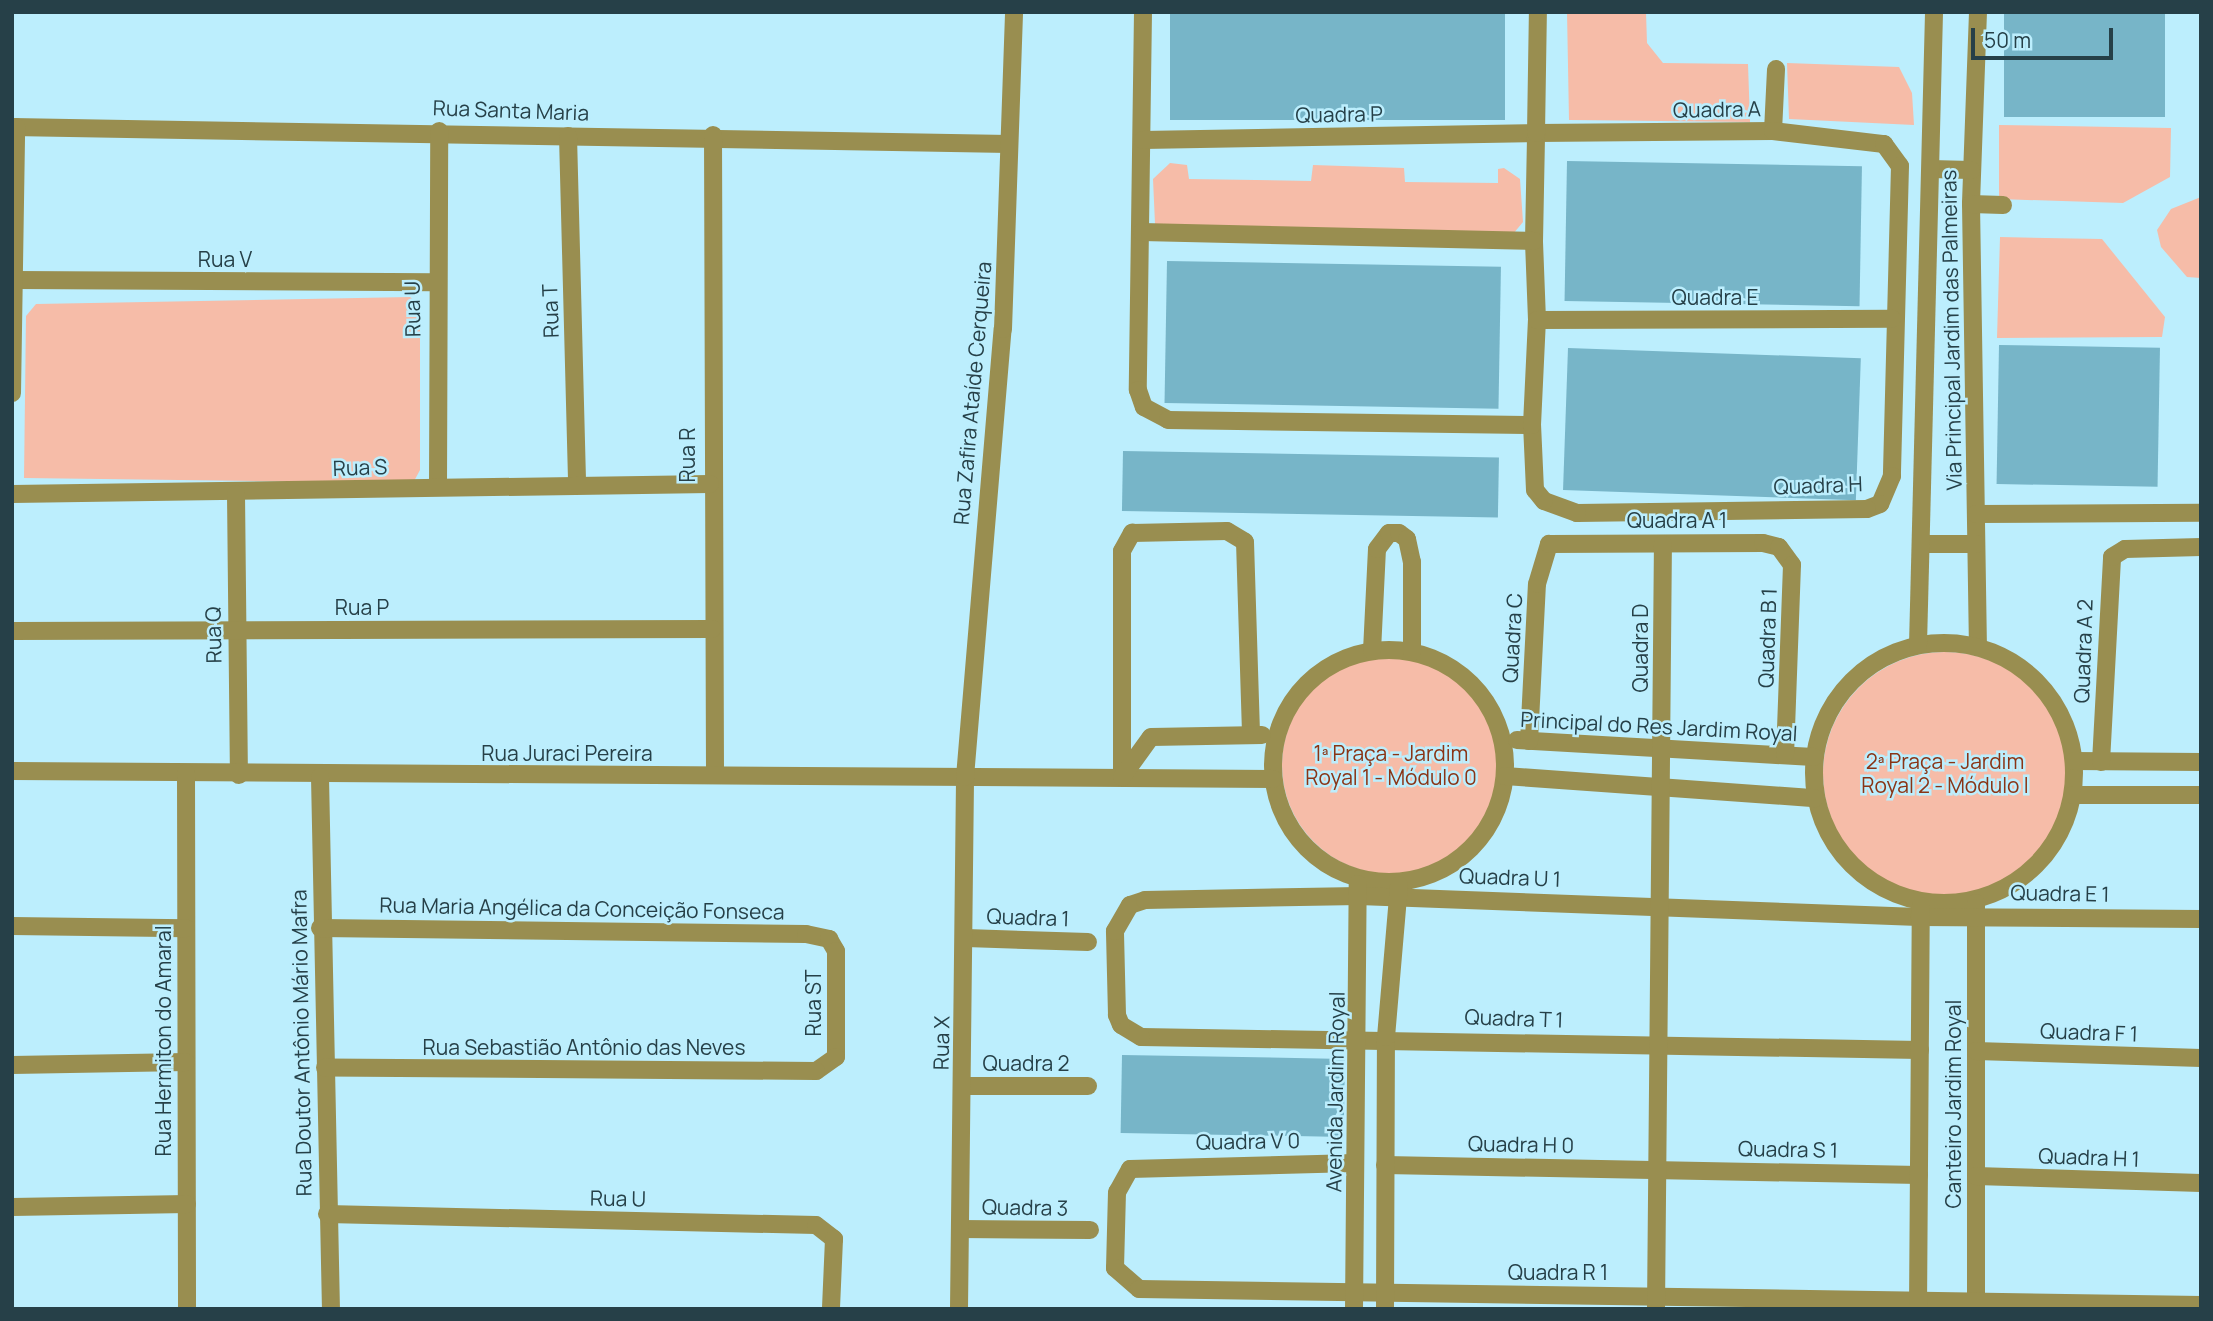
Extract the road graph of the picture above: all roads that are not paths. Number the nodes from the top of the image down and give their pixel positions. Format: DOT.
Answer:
graph roads {
  1 [pos="1014,12"];
  2 [pos="1143,12"];
  3 [pos="1538,12"];
  4 [pos="1934,12"];
  5 [pos="1978,12"];
  6 [pos="1776,69"];
  7 [pos="14,127"];
  8 [pos="439,131"];
  9 [pos="1773,131"];
  10 [pos="1536,133"];
  11 [pos="713,135"];
  12 [pos="568,136"];
  13 [pos="1143,140"];
  14 [pos="1009,144"];
  15 [pos="1894,150"];
  16 [pos="1931,169"];
  17 [pos="1971,170"];
  18 [pos="1971,204"];
  19 [pos="2003,205"];
  20 [pos="1142,232"];
  21 [pos="1534,240"];
  22 [pos="16,280"];
  23 [pos="434,282"];
  24 [pos="1892,319"];
  25 [pos="1537,320"];
  26 [pos="12,393"];
  27 [pos="1532,425"];
  28 [pos="710,484"];
  29 [pos="577,485"];
  30 [pos="438,487"];
  31 [pos="12,494"];
  32 [pos="236,494"];
  33 [pos="2201,513"];
  34 [pos="1976,514"];
  35 [pos="1552,541"];
  36 [pos="1663,544"];
  37 [pos="1921,544"];
  38 [pos="1976,544"];
  39 [pos="2201,547"];
  40 [pos="1792,565"];
  41 [pos="712,629"];
  42 [pos="12,631"];
  43 [pos="235,631"];
  44 [pos="1919,645"];
  45 [pos="1978,647"];
  46 [pos="1372,651"];
  47 [pos="1412,652"];
  48 [pos="1277,734"];
  49 [pos="1251,735"];
  50 [pos="1502,740"];
  51 [pos="1529,741"];
  52 [pos="1662,752"];
  53 [pos="1785,754"];
  54 [pos="1814,757"];
  55 [pos="2074,761"];
  56 [pos="2101,762"];
  57 [pos="2201,762"];
  58 [pos="12,771"];
  59 [pos="186,773"];
  60 [pos="239,775"];
  61 [pos="715,775"];
  62 [pos="1505,776"];
  63 [pos="320,777"];
  64 [pos="965,777"];
  65 [pos="1122,777"];
  66 [pos="1273,779"];
  67 [pos="1660,785"];
  68 [pos="2073,795"];
  69 [pos="2201,795"];
  70 [pos="1815,798"];
  71 [pos="1357,877"];
  72 [pos="1399,889"];
  73 [pos="1359,896"];
  74 [pos="1658,906"];
  75 [pos="1976,907"];
  76 [pos="1920,909"];
  77 [pos="2201,919"];
  78 [pos="12,926"];
  79 [pos="186,928"];
  80 [pos="320,928"];
  81 [pos="965,938"];
  82 [pos="1088,942"];
  83 [pos="836,951"];
  84 [pos="1117,1015"];
  85 [pos="1361,1037"];
  86 [pos="1386,1037"];
  87 [pos="1657,1045"];
  88 [pos="1920,1050"];
  89 [pos="1976,1051"];
  90 [pos="836,1057"];
  91 [pos="2201,1058"];
  92 [pos="186,1062"];
  93 [pos="12,1065"];
  94 [pos="325,1068"];
  95 [pos="963,1086"];
  96 [pos="1088,1086"];
  97 [pos="1355,1163"];
  98 [pos="1385,1165"];
  99 [pos="1656,1169"];
  100 [pos="1919,1175"];
  101 [pos="1976,1176"];
  102 [pos="2201,1183"];
  103 [pos="187,1204"];
  104 [pos="12,1207"];
  105 [pos="327,1214"];
  106 [pos="960,1229"];
  107 [pos="1090,1230"];
  108 [pos="1139,1289"];
  109 [pos="1354,1301"];
  110 [pos="1385,1302"];
  111 [pos="1656,1302"];
  112 [pos="1918,1305"];
  113 [pos="1976,1305"];
  114 [pos="2201,1305"];
  115 [pos="187,1309"];
  116 [pos="331,1309"];
  117 [pos="831,1309"];
  118 [pos="958,1309"];
  1 -- 14 [label="street, Rua Zafira Ataíde Cerqueira"];
  2 -- 13 [label="street"];
  3 -- 10 [label="street"];
  4 -- 16 [label="street, Via Principal Jardim das Palmeiras"];
  5 -- 17 [label="street, Via Principal Jardim das Palmeiras"];
  6 -- 9 [label="street"];
  7 -- 8 [label="street, Rua Santa Maria"];
  7 -- 22 [label="street"];
  8 -- 12 [label="street, Rua Santa Maria"];
  8 -- 23 [label="street, Rua U"];
  9 -- 10 [label="street, Quadra A"];
  9 -- 15 [label="street, Quadra A"];
  10 -- 13 [label="street, Quadra P"];
  10 -- 21 [label="street"];
  11 -- 12 [label="street, Rua Santa Maria"];
  11 -- 14 [label="street, Rua Santa Maria"];
  11 -- 28 [label="street, Rua R"];
  12 -- 29 [label="street, Rua T"];
  13 -- 20 [label="street"];
  14 -- 64 [label="street, Rua Zafira Ataíde Cerqueira"];
  15 -- 24 [label="street, Quadra H"];
  16 -- 17 [label="street"];
  16 -- 37 [label="street, Via Principal Jardim das Palmeiras"];
  17 -- 18 [label="street, Via Principal Jardim das Palmeiras"];
  18 -- 19 [label="street"];
  18 -- 34 [label="street, Via Principal Jardim das Palmeiras"];
  20 -- 21 [label="street"];
  20 -- 27 [label="street"];
  21 -- 25 [label="street"];
  22 -- 23 [label="street, Rua V"];
  22 -- 26 [label="street"];
  23 -- 30 [label="street, Rua U"];
  24 -- 25 [label="street, Quadra E"];
  24 -- 27 [label="street, Quadra H"];
  25 -- 27 [label="street"];
  28 -- 29 [label="street, Rua S"];
  28 -- 41 [label="street, Rua R"];
  29 -- 30 [label="street, Rua S"];
  30 -- 32 [label="street, Rua S"];
  31 -- 32 [label="street, Rua S"];
  32 -- 43 [label="street, Rua Q"];
  33 -- 34 [label="street"];
  34 -- 38 [label="street, Via Principal Jardim das Palmeiras"];
  35 -- 36 [label="street, Quadra A 1"];
  35 -- 51 [label="street, Quadra C"];
  36 -- 40 [label="street, Quadra A 1"];
  36 -- 52 [label="street, Quadra D"];
  37 -- 38 [label="street"];
  37 -- 44 [label="street, Via Principal Jardim das Palmeiras"];
  38 -- 45 [label="street, Via Principal Jardim das Palmeiras"];
  39 -- 56 [label="street, Quadra A 2"];
  40 -- 53 [label="street, Quadra B 1"];
  41 -- 43 [label="street, Rua P"];
  41 -- 61 [label="street, Rua R"];
  42 -- 43 [label="street, Rua P"];
  43 -- 60 [label="street, Rua Q"];
  44 -- 45 [label="street"];
  44 -- 54 [label="street"];
  45 -- 55 [label="street"];
  46 -- 47 [label="street"];
  46 -- 47 [label="street"];
  46 -- 48 [label="street"];
  47 -- 50 [label="street"];
  48 -- 49 [label="street"];
  48 -- 66 [label="street"];
  49 -- 65 [label="street"];
  49 -- 65 [label="street"];
  50 -- 51 [label="street, Principal do Res Jardim Royal"];
  50 -- 62 [label="street"];
  51 -- 52 [label="street, Principal do Res Jardim Royal"];
  52 -- 53 [label="street, Principal do Res Jardim Royal"];
  52 -- 67 [label="street, Quadra D"];
  53 -- 54 [label="street, Principal do Res Jardim Royal"];
  54 -- 70 [label="street"];
  55 -- 56 [label="street"];
  55 -- 68 [label="street"];
  56 -- 57 [label="street"];
  58 -- 59 [label="street, Rua Juraci Pereira"];
  59 -- 60 [label="street, Rua Juraci Pereira"];
  59 -- 79 [label="street, Rua Hermiton do Amaral"];
  60 -- 63 [label="street, Rua Juraci Pereira"];
  61 -- 63 [label="street, Rua Juraci Pereira"];
  61 -- 64 [label="street, Rua Juraci Pereira"];
  62 -- 67 [label="street"];
  62 -- 72 [label="street"];
  63 -- 80 [label="street, Rua Doutor Antônio Mário Mafra"];
  64 -- 65 [label="street, Rua Juraci Pereira"];
  64 -- 81 [label="street, Rua X"];
  65 -- 66 [label="street, Rua Juraci Pereira"];
  66 -- 71 [label="street"];
  67 -- 70 [label="street"];
  67 -- 74 [label="street, Quadra D"];
  68 -- 69 [label="street"];
  68 -- 75 [label="street"];
  70 -- 76 [label="street"];
  71 -- 72 [label="street"];
  71 -- 73 [label="street, Avenida Jardim Royal"];
  72 -- 73 [label="street, Quadra U 1"];
  72 -- 74 [label="street, Quadra U 1"];
  72 -- 86 [label="street"];
  73 -- 84 [label="street, Quadra U 1"];
  73 -- 85 [label="street, Avenida Jardim Royal"];
  74 -- 76 [label="street, Quadra U 1"];
  74 -- 87 [label="street, Quadra D"];
  75 -- 76 [label="street, Quadra E 1"];
  75 -- 77 [label="street, Quadra E 1"];
  75 -- 89 [label="street, Canteiro Jardim Royal"];
  76 -- 88 [label="street, Canteiro Jardim Royal"];
  78 -- 79 [label="street"];
  79 -- 92 [label="street, Rua Hermiton do Amaral"];
  80 -- 83 [label="street, Rua Maria Angélica da Conceição Fonseca"];
  80 -- 94 [label="street, Rua Doutor Antônio Mário Mafra"];
  81 -- 82 [label="street, Quadra 1"];
  81 -- 95 [label="street, Rua X"];
  83 -- 90 [label="street, Rua ST"];
  84 -- 85 [label="street, Quadra T 1"];
  85 -- 86 [label="street, Quadra T 1"];
  85 -- 97 [label="street, Avenida Jardim Royal"];
  86 -- 87 [label="street, Quadra T 1"];
  86 -- 98 [label="street"];
  87 -- 88 [label="street, Quadra T 1"];
  87 -- 99 [label="street, Quadra D"];
  88 -- 100 [label="street, Canteiro Jardim Royal"];
  89 -- 91 [label="street, Quadra F 1"];
  89 -- 101 [label="street, Canteiro Jardim Royal"];
  90 -- 94 [label="street, Rua Sebastião Antônio das Neves"];
  92 -- 93 [label="street"];
  92 -- 103 [label="street, Rua Hermiton do Amaral"];
  94 -- 105 [label="street, Rua Doutor Antônio Mário Mafra"];
  95 -- 96 [label="street, Quadra 2"];
  95 -- 106 [label="street, Rua X"];
  97 -- 108 [label="street, Quadra V 0"];
  97 -- 109 [label="street, Avenida Jardim Royal"];
  98 -- 99 [label="street, Quadra H 0"];
  98 -- 110 [label="street"];
  99 -- 100 [label="street, Quadra S 1"];
  99 -- 111 [label="street, Quadra D"];
  100 -- 112 [label="street, Canteiro Jardim Royal"];
  101 -- 102 [label="street, Quadra H 1"];
  101 -- 113 [label="street, Canteiro Jardim Royal"];
  103 -- 104 [label="street"];
  103 -- 115 [label="street, Rua Hermiton do Amaral"];
  105 -- 116 [label="street, Rua Doutor Antônio Mário Mafra"];
  105 -- 117 [label="street, Rua U"];
  106 -- 107 [label="street, Quadra 3"];
  106 -- 118 [label="street, Rua X"];
  108 -- 109 [label="street, Quadra R 1"];
  109 -- 110 [label="street, Quadra R 1"];
  110 -- 111 [label="street, Quadra R 1"];
  111 -- 112 [label="street, Quadra R 1"];
  112 -- 113 [label="street, Quadra R 1"];
  113 -- 114 [label="street, Quadra R 1"];
}
